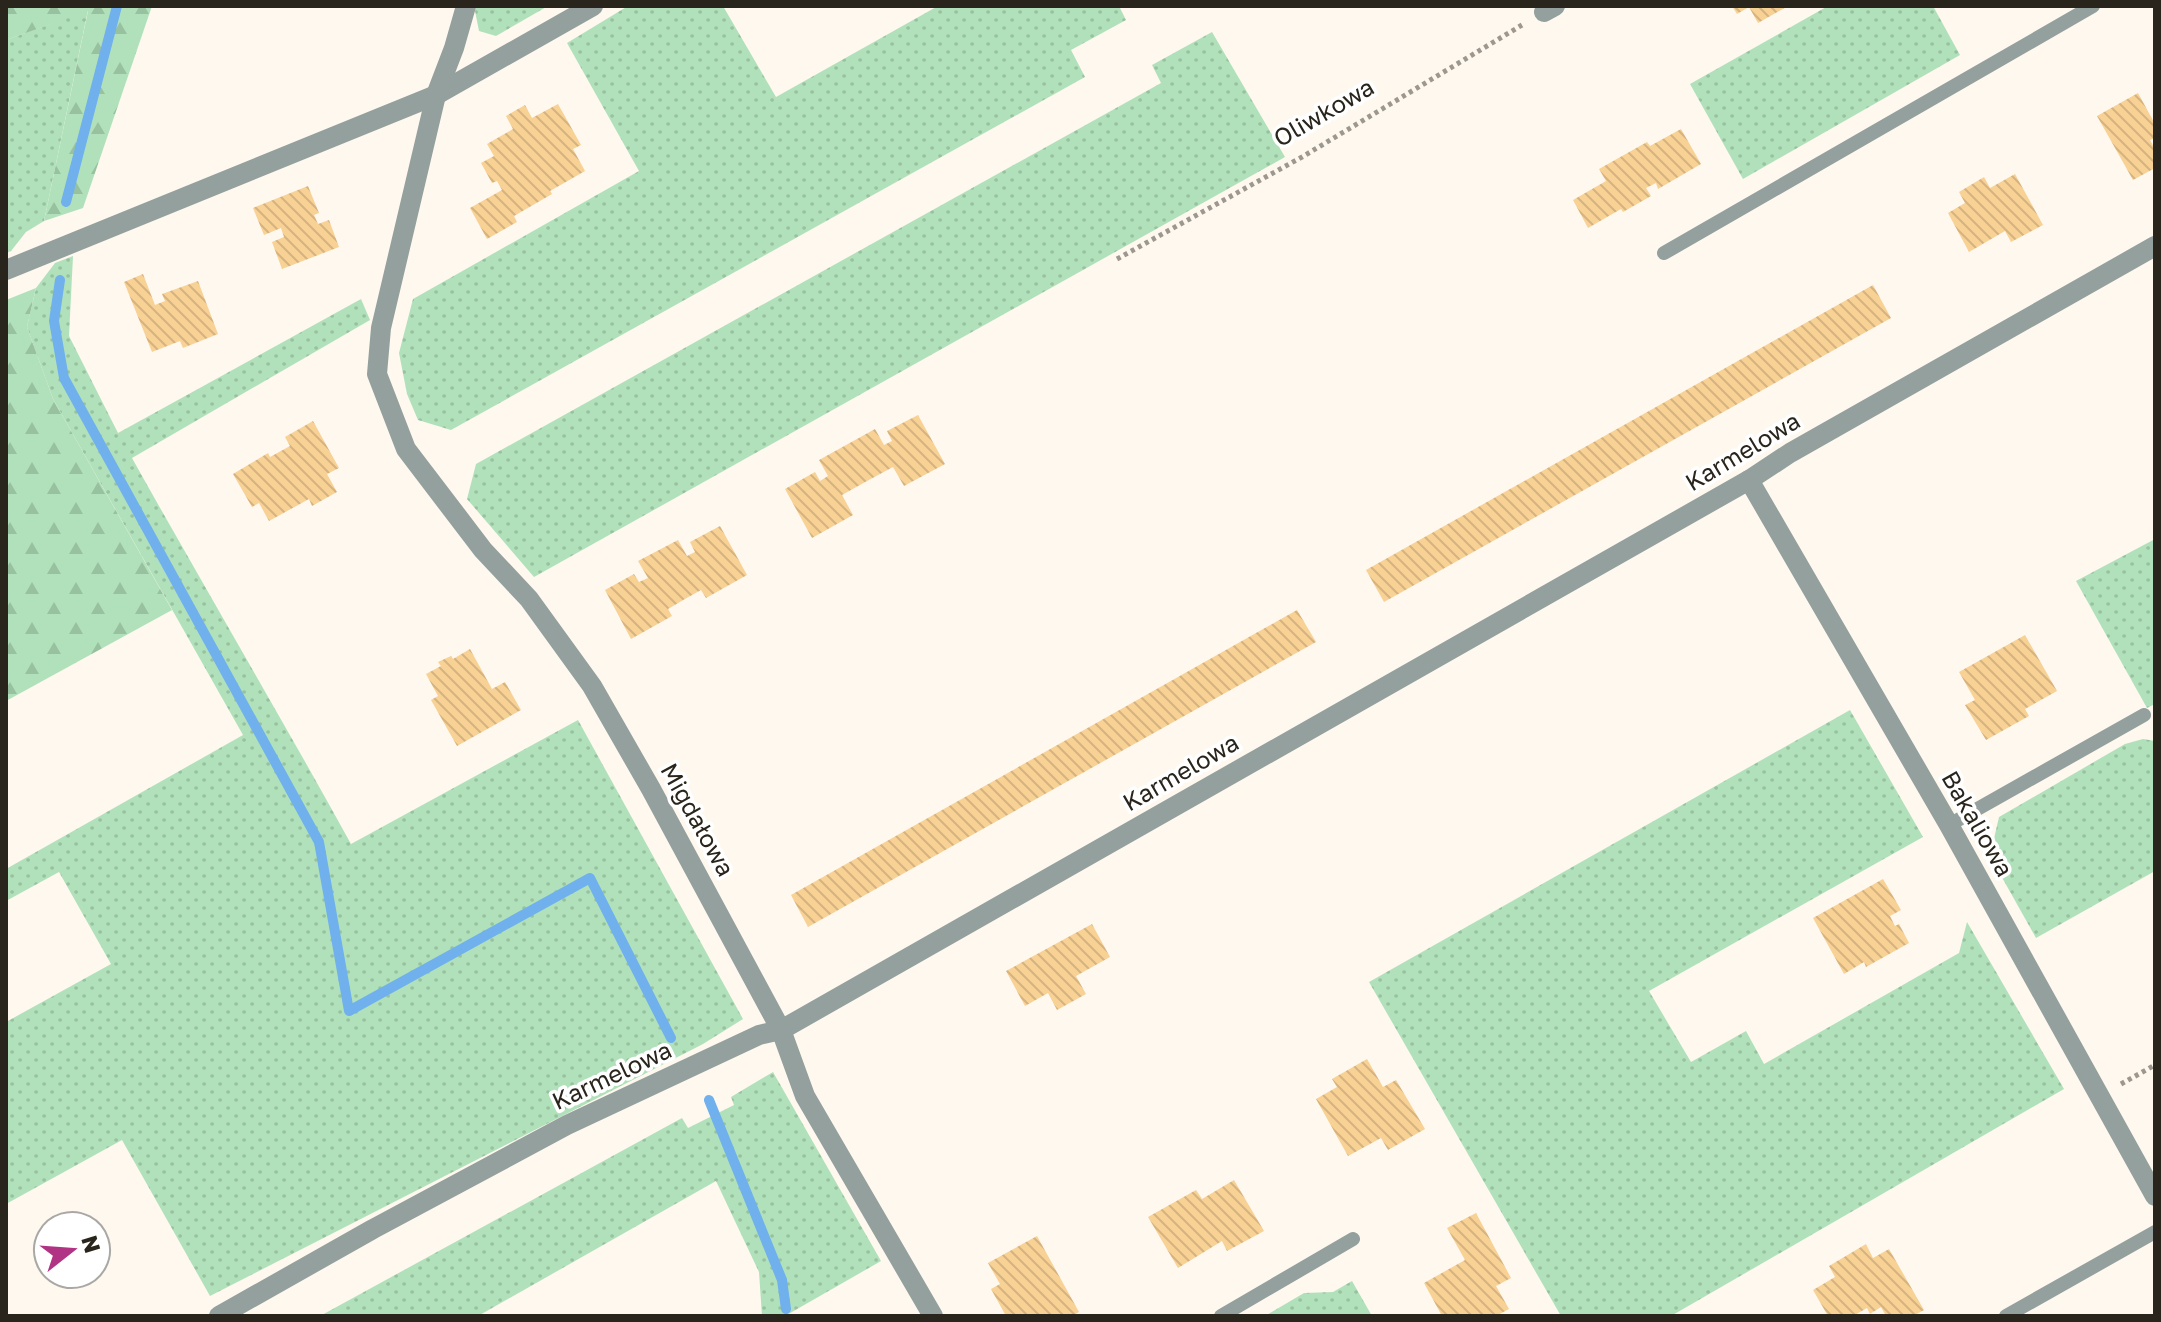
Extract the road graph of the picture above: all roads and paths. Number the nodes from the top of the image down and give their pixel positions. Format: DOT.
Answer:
graph roads {
  1 [pos="466,6"];
  2 [pos="593,6"];
  3 [pos="2093,6"];
  4 [pos="1550,9"];
  5 [pos="436,95"];
  6 [pos="2155,246"];
  7 [pos="1664,253"];
  8 [pos="1117,259"];
  9 [pos="6,270"];
  10 [pos="1749,480"];
  11 [pos="2144,715"];
  12 [pos="1949,825"];
  13 [pos="781,1030"];
  14 [pos="2155,1065"];
  15 [pos="2100,1097"];
  16 [pos="2155,1196"];
  17 [pos="2155,1232"];
  18 [pos="1353,1239"];
  19 [pos="219,1316"];
  20 [pos="933,1316"];
  21 [pos="1221,1316"];
  22 [pos="2006,1316"];
  1 -- 5 [label="street"];
  2 -- 5 [label="street"];
  3 -- 7 [label="lane"];
  4 -- 8 [label="path, Oliwkowa"];
  5 -- 9 [label="street"];
  5 -- 13 [label="street, Migdałowa"];
  6 -- 10 [label="street, Karmelowa"];
  10 -- 12 [label="street, Bakaliowa"];
  10 -- 13 [label="street, Karmelowa"];
  11 -- 12 [label="lane"];
  12 -- 15 [label="street, Bakaliowa"];
  13 -- 19 [label="street, Karmelowa"];
  13 -- 20 [label="street, Migdałowa"];
  14 -- 15 [label="path"];
  15 -- 16 [label="street, Bakaliowa"];
  17 -- 22 [label="lane"];
  18 -- 21 [label="lane"];
}
